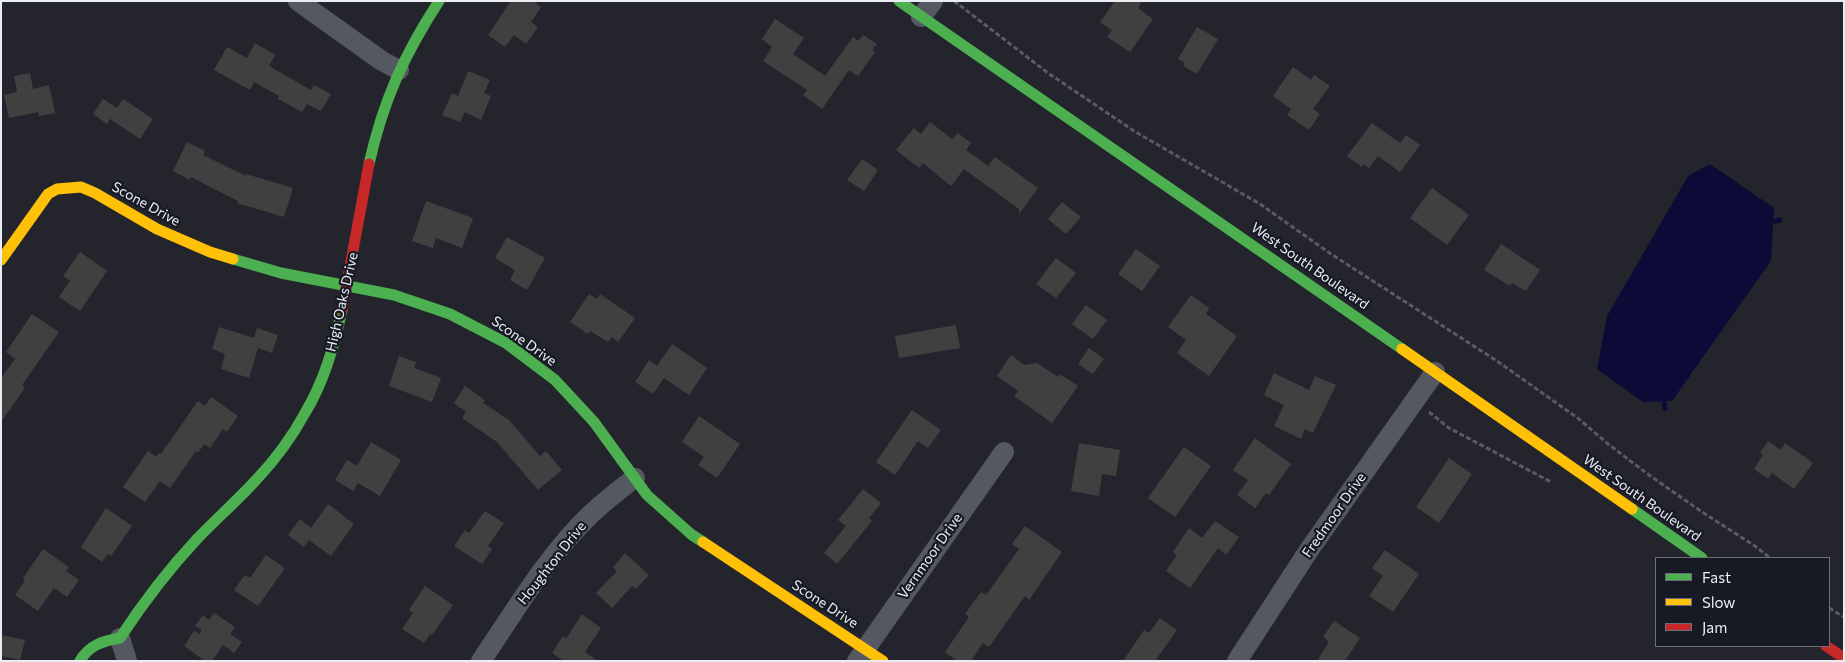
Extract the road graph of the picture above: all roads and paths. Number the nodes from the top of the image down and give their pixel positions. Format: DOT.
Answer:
graph roads {
  1 [pos="298,1"];
  2 [pos="439,1"];
  3 [pos="899,1"];
  4 [pos="954,1"];
  5 [pos="927,9"];
  6 [pos="399,70"];
  7 [pos="1,260"];
  8 [pos="347,286"];
  9 [pos="1435,372"];
  10 [pos="1423,408"];
  11 [pos="1004,452"];
  12 [pos="635,478"];
  13 [pos="1555,484"];
  14 [pos="1701,557"];
  15 [pos="1769,557"];
  16 [pos="1830,609"];
  17 [pos="1844,618"];
  18 [pos="120,638"];
  19 [pos="1828,647"];
  20 [pos="861,655"];
  21 [pos="1844,658"];
  22 [pos="80,661"];
  23 [pos="127,661"];
  24 [pos="482,661"];
  25 [pos="883,661"];
  26 [pos="1237,661"];
  1 -- 6 [label="street"];
  2 -- 6 [label="street, High Oaks Drive"];
  3 -- 5 [label="street, West South Boulevard"];
  4 -- 15 [label="path"];
  5 -- 9 [label="street, West South Boulevard"];
  6 -- 8 [label="street, High Oaks Drive"];
  7 -- 8 [label="street, Scone Drive"];
  8 -- 12 [label="street, Scone Drive"];
  8 -- 18 [label="street, High Oaks Drive"];
  9 -- 14 [label="street, West South Boulevard"];
  9 -- 26 [label="street, Fredmoor Drive"];
  10 -- 13 [label="path"];
  11 -- 20 [label="street, Vernmoor Drive"];
  12 -- 20 [label="street, Scone Drive"];
  12 -- 24 [label="street, Houghton Drive"];
  16 -- 17 [label="path"];
  18 -- 22 [label="street"];
  18 -- 23 [label="street"];
  19 -- 21 [label="street"];
  20 -- 25 [label="street, Scone Drive"];
}
